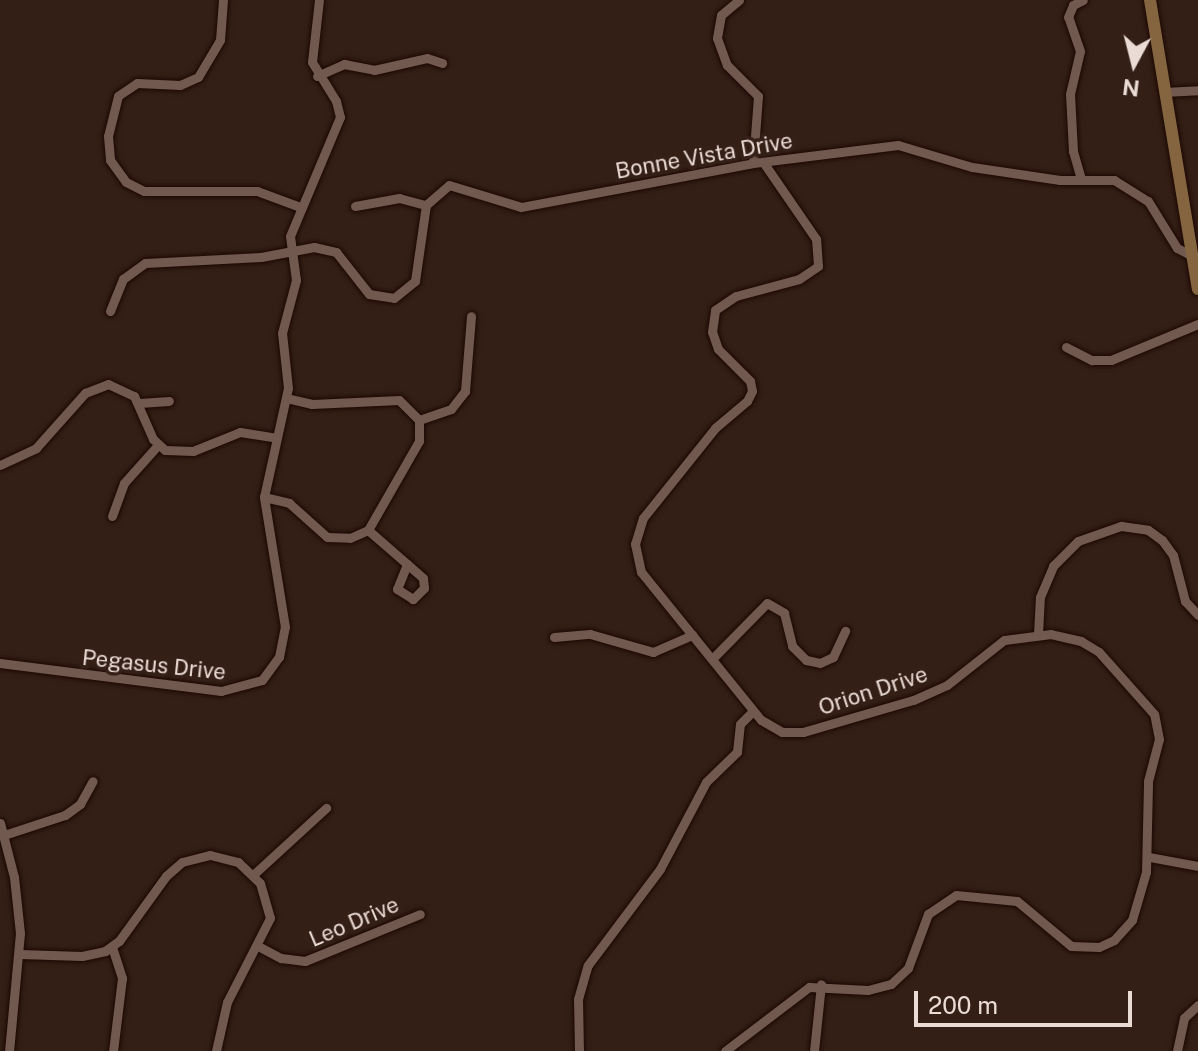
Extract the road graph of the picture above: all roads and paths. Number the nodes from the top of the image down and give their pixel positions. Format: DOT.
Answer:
graph roads {
  1 [pos="223,0"];
  2 [pos="319,0"];
  3 [pos="739,0"];
  4 [pos="1083,0"];
  5 [pos="1148,1"];
  6 [pos="442,63"];
  7 [pos="317,76"];
  8 [pos="1198,90"];
  9 [pos="1164,92"];
  10 [pos="758,162"];
  11 [pos="1081,179"];
  12 [pos="426,205"];
  13 [pos="355,206"];
  14 [pos="300,207"];
  15 [pos="293,251"];
  16 [pos="1193,256"];
  17 [pos="1198,289"];
  18 [pos="110,311"];
  19 [pos="471,316"];
  20 [pos="1198,324"];
  21 [pos="1066,347"];
  22 [pos="287,398"];
  23 [pos="169,401"];
  24 [pos="139,403"];
  25 [pos="419,420"];
  26 [pos="276,438"];
  27 [pos="158,445"];
  28 [pos="0,465"];
  29 [pos="264,497"];
  30 [pos="112,516"];
  31 [pos="368,530"];
  32 [pos="407,564"];
  33 [pos="1198,615"];
  34 [pos="845,631"];
  35 [pos="1038,634"];
  36 [pos="692,635"];
  37 [pos="554,637"];
  38 [pos="712,659"];
  39 [pos="0,663"];
  40 [pos="753,711"];
  41 [pos="93,781"];
  42 [pos="326,808"];
  43 [pos="0,823"];
  44 [pos="4,835"];
  45 [pos="1149,857"];
  46 [pos="1198,866"];
  47 [pos="254,874"];
  48 [pos="420,914"];
  49 [pos="258,946"];
  50 [pos="112,947"];
  51 [pos="20,954"];
  52 [pos="821,984"];
  53 [pos="1198,1005"];
  54 [pos="9,1051"];
  55 [pos="113,1051"];
  56 [pos="216,1051"];
  57 [pos="579,1051"];
  58 [pos="725,1051"];
  59 [pos="814,1051"];
  60 [pos="1177,1051"];
  1 -- 14 [label="street"];
  2 -- 7 [label="street, Pegasus Drive"];
  3 -- 10 [label="street"];
  4 -- 11 [label="street"];
  5 -- 9 [label="street"];
  6 -- 7 [label="street"];
  7 -- 14 [label="street, Pegasus Drive"];
  8 -- 9 [label="street"];
  9 -- 16 [label="street"];
  10 -- 11 [label="street, Bonne Vista Drive"];
  10 -- 12 [label="street, Bonne Vista Drive"];
  10 -- 36 [label="street"];
  11 -- 16 [label="street, Bonne Vista Drive"];
  12 -- 13 [label="street"];
  12 -- 15 [label="street"];
  14 -- 15 [label="street, Pegasus Drive"];
  15 -- 18 [label="street"];
  15 -- 22 [label="street, Pegasus Drive"];
  16 -- 17 [label="street"];
  19 -- 25 [label="street"];
  20 -- 21 [label="street"];
  22 -- 25 [label="street"];
  22 -- 26 [label="street, Pegasus Drive"];
  23 -- 24 [label="street"];
  24 -- 27 [label="street"];
  24 -- 28 [label="street"];
  25 -- 31 [label="street"];
  26 -- 27 [label="street"];
  26 -- 29 [label="street, Pegasus Drive"];
  27 -- 30 [label="street"];
  29 -- 31 [label="street"];
  29 -- 39 [label="street, Pegasus Drive"];
  31 -- 32 [label="street"];
  33 -- 35 [label="street"];
  34 -- 38 [label="street"];
  35 -- 40 [label="street, Orion Drive"];
  35 -- 45 [label="street, Orion Drive"];
  36 -- 37 [label="street"];
  36 -- 38 [label="street"];
  38 -- 40 [label="street"];
  40 -- 57 [label="street"];
  41 -- 44 [label="street"];
  42 -- 47 [label="street"];
  43 -- 44 [label="street"];
  44 -- 51 [label="street"];
  45 -- 46 [label="street"];
  45 -- 52 [label="street, Orion Drive"];
  47 -- 49 [label="street"];
  47 -- 50 [label="street"];
  48 -- 49 [label="street, Leo Drive"];
  49 -- 56 [label="street"];
  50 -- 51 [label="street"];
  50 -- 55 [label="street"];
  51 -- 54 [label="street"];
  52 -- 58 [label="street"];
  52 -- 59 [label="street"];
  53 -- 60 [label="street"];
}
